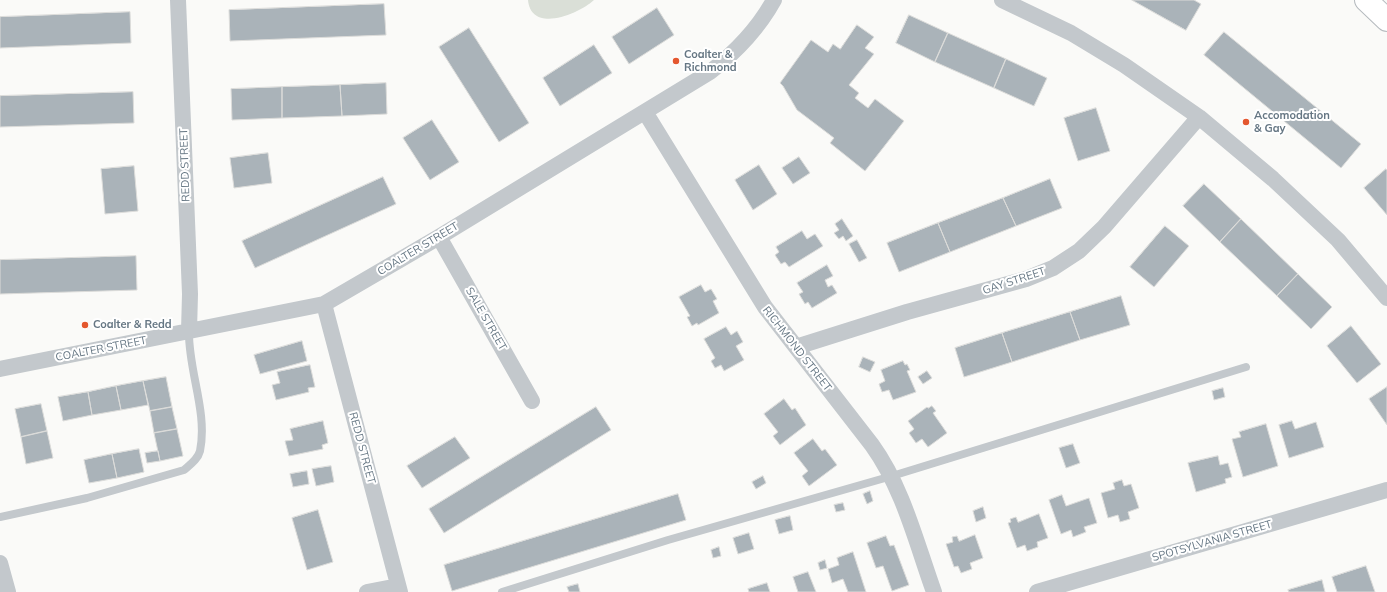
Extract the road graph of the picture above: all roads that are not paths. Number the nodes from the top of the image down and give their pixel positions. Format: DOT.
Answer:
graph roads {
  1 [pos="178,0"];
  2 [pos="774,0"];
  3 [pos="1002,0"];
  4 [pos="1366,0"];
  5 [pos="1387,20"];
  6 [pos="645,112"];
  7 [pos="1199,117"];
  8 [pos="439,237"];
  9 [pos="1387,298"];
  10 [pos="324,304"];
  11 [pos="189,331"];
  12 [pos="796,348"];
  13 [pos="1246,368"];
  14 [pos="0,369"];
  15 [pos="532,401"];
  16 [pos="892,476"];
  17 [pos="1387,490"];
  18 [pos="0,517"];
  19 [pos="0,563"];
  20 [pos="399,589"];
  21 [pos="8,592"];
  22 [pos="367,592"];
  23 [pos="502,592"];
  24 [pos="934,592"];
  25 [pos="1037,592"];
  1 -- 11 [label="street, REDD STREET"];
  2 -- 6 [label="street, COALTER STREET"];
  3 -- 7 [label="street"];
  4 -- 5 [label="main road"];
  6 -- 8 [label="street, COALTER STREET"];
  6 -- 12 [label="street, RICHMOND STREET"];
  7 -- 9 [label="street"];
  7 -- 12 [label="street, GAY STREET"];
  8 -- 10 [label="street, COALTER STREET"];
  8 -- 15 [label="street, SALE STREET"];
  10 -- 11 [label="street, COALTER STREET"];
  10 -- 20 [label="street, REDD STREET"];
  11 -- 14 [label="street, COALTER STREET"];
  11 -- 18 [label="lane"];
  12 -- 16 [label="street, RICHMOND STREET"];
  13 -- 16 [label="lane"];
  16 -- 23 [label="lane"];
  16 -- 24 [label="street, RICHMOND STREET"];
  17 -- 25 [label="street, SPOTSYLVANIA STREET"];
  19 -- 21 [label="street"];
  20 -- 22 [label="street"];
}
